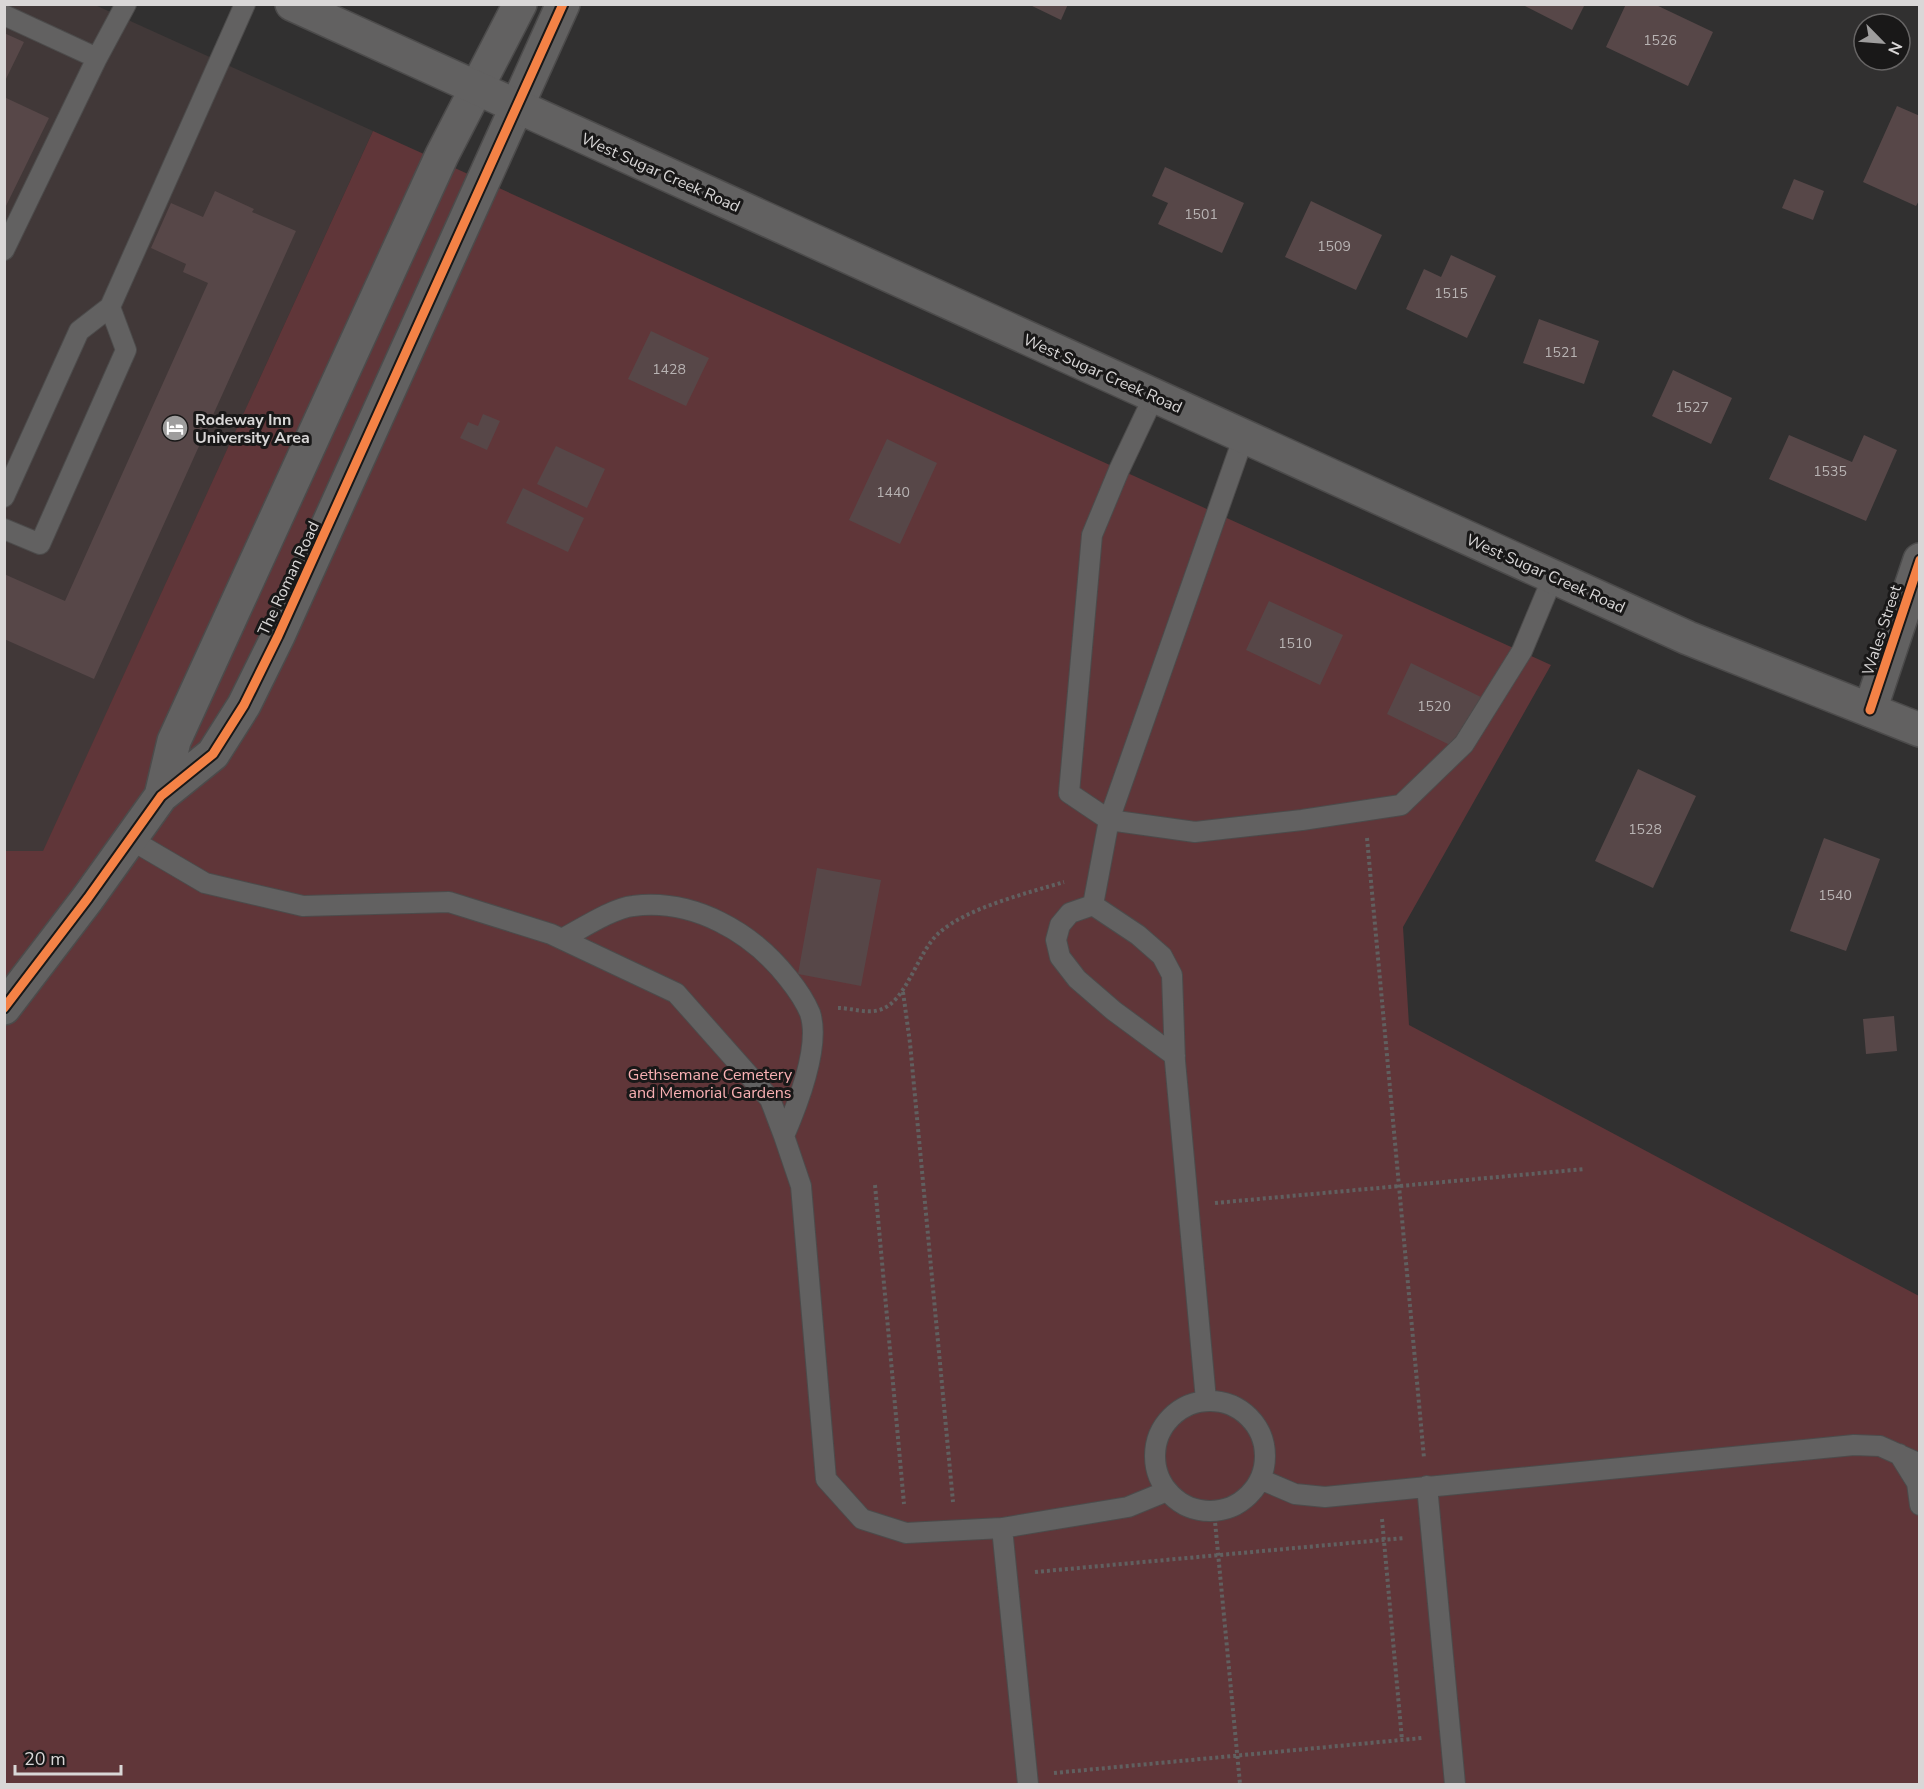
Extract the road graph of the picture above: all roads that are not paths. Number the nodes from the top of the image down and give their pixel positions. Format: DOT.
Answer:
graph roads {
  1 [pos="126,4"];
  2 [pos="245,4"];
  3 [pos="292,4"];
  4 [pos="520,4"];
  5 [pos="563,4"];
  6 [pos="4,15"];
  7 [pos="97,58"];
  8 [pos="476,89"];
  9 [pos="517,107"];
  10 [pos="4,250"];
  11 [pos="110,307"];
  12 [pos="1154,396"];
  13 [pos="1244,436"];
  14 [pos="4,497"];
  15 [pos="4,529"];
  16 [pos="1920,560"];
  17 [pos="1553,576"];
  18 [pos="1870,710"];
  19 [pos="1920,730"];
  20 [pos="161,796"];
  21 [pos="1109,820"];
  22 [pos="130,839"];
  23 [pos="1093,905"];
  24 [pos="562,939"];
  25 [pos="4,1008"];
  26 [pos="1175,1056"];
  27 [pos="783,1136"];
  28 [pos="1206,1400"];
  29 [pos="1899,1454"];
  30 [pos="1920,1464"];
  31 [pos="1260,1479"];
  32 [pos="1427,1486"];
  33 [pos="1167,1491"];
  34 [pos="1920,1505"];
  35 [pos="1002,1528"];
  36 [pos="1027,1780"];
  37 [pos="1455,1785"];
  1 -- 7 [label="lane"];
  2 -- 11 [label="lane"];
  3 -- 8 [label="street, West Sugar Creek Road"];
  4 -- 8 [label="street, The Roman Road"];
  5 -- 9 [label="street, The Roman Road"];
  6 -- 7 [label="lane"];
  7 -- 10 [label="lane"];
  8 -- 9 [label="street, West Sugar Creek Road"];
  8 -- 20 [label="street, The Roman Road"];
  9 -- 12 [label="street, West Sugar Creek Road"];
  9 -- 20 [label="street, The Roman Road"];
  11 -- 14 [label="lane"];
  11 -- 15 [label="lane"];
  12 -- 13 [label="street, West Sugar Creek Road"];
  12 -- 21 [label="lane"];
  13 -- 17 [label="street, West Sugar Creek Road"];
  13 -- 21 [label="lane"];
  16 -- 18 [label="street, Wales Street"];
  17 -- 18 [label="street, West Sugar Creek Road"];
  17 -- 21 [label="lane"];
  18 -- 19 [label="street, West Sugar Creek Road"];
  20 -- 22 [label="street, The Roman Road"];
  21 -- 23 [label="lane"];
  22 -- 24 [label="lane"];
  22 -- 25 [label="street, The Roman Road"];
  23 -- 26 [label="lane"];
  23 -- 26 [label="lane"];
  24 -- 27 [label="lane"];
  24 -- 27 [label="lane"];
  26 -- 28 [label="lane"];
  27 -- 35 [label="lane"];
  28 -- 31 [label="lane"];
  28 -- 33 [label="lane"];
  29 -- 30 [label="lane"];
  29 -- 32 [label="lane"];
  29 -- 34 [label="lane"];
  31 -- 32 [label="lane"];
  31 -- 33 [label="lane"];
  32 -- 37 [label="lane"];
  33 -- 35 [label="lane"];
  35 -- 36 [label="lane"];
}
